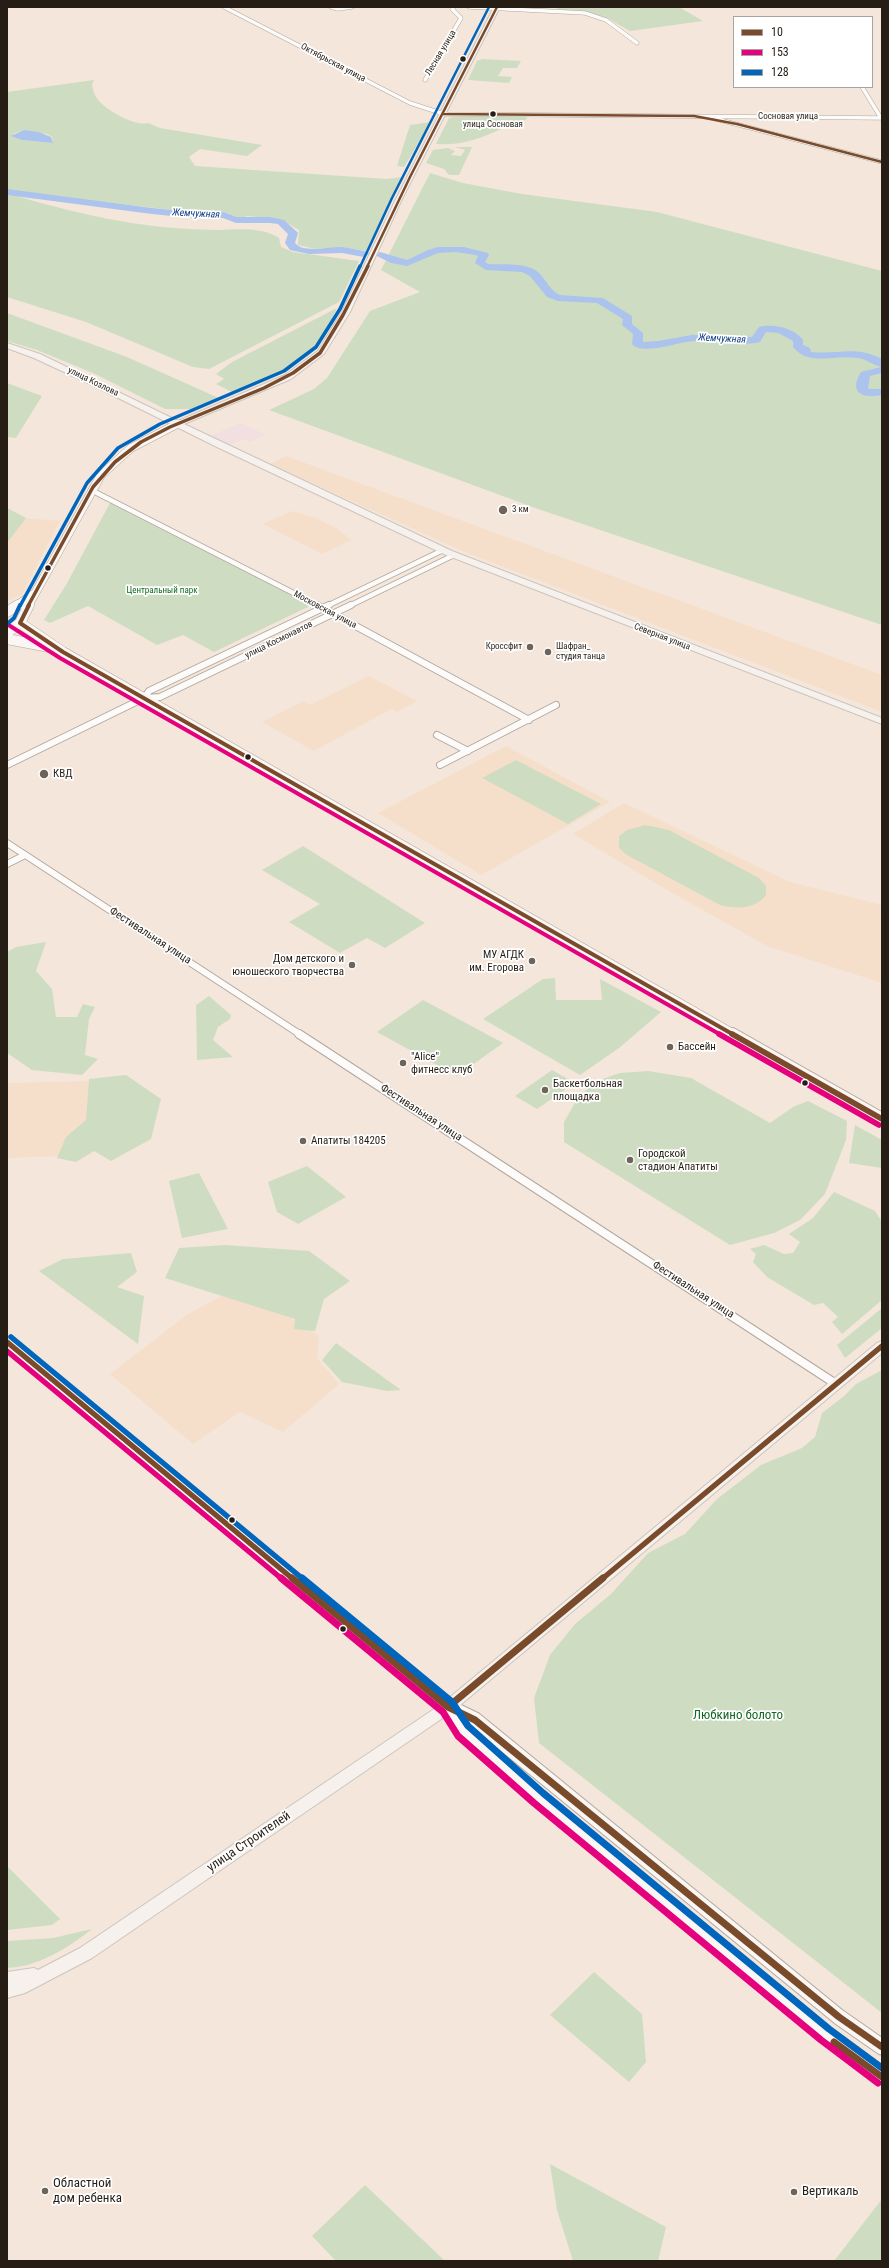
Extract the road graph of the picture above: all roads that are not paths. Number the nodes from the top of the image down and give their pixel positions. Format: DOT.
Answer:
graph roads {
  1 [pos="224,7"];
  2 [pos="332,7"];
  3 [pos="352,7"];
  4 [pos="454,7"];
  5 [pos="468,7"];
  6 [pos="497,7"];
  7 [pos="637,43"];
  8 [pos="425,80"];
  9 [pos="863,88"];
  10 [pos="444,114"];
  11 [pos="694,116"];
  12 [pos="882,118"];
  13 [pos="882,162"];
  14 [pos="7,346"];
  15 [pos="177,424"];
  16 [pos="91,490"];
  17 [pos="443,550"];
  18 [pos="454,555"];
  19 [pos="33,595"];
  20 [pos="323,608"];
  21 [pos="7,612"];
  22 [pos="333,614"];
  23 [pos="7,617"];
  24 [pos="21,622"];
  25 [pos="7,633"];
  26 [pos="7,639"];
  27 [pos="63,652"];
  28 [pos="144,698"];
  29 [pos="556,705"];
  30 [pos="529,720"];
  31 [pos="882,720"];
  32 [pos="437,735"];
  33 [pos="468,751"];
  34 [pos="7,765"];
  35 [pos="440,765"];
  36 [pos="7,843"];
  37 [pos="25,855"];
  38 [pos="7,864"];
  39 [pos="882,1119"];
  40 [pos="7,1342"];
  41 [pos="882,1346"];
  42 [pos="836,1384"];
  43 [pos="448,1707"];
  44 [pos="11,1986"];
  45 [pos="882,2047"];
  46 [pos="882,2077"];
  1 -- 10 [label="street, Октябрьская улица"];
  2 -- 3 [label="street"];
  4 -- 8 [label="street, Лесная улица"];
  5 -- 6 [label="street"];
  6 -- 7 [label="street"];
  6 -- 10 [label="main road"];
  9 -- 12 [label="street"];
  10 -- 11 [label="street, Сосновая улица"];
  10 -- 15 [label="main road"];
  11 -- 12 [label="street, Сосновая улица"];
  11 -- 13 [label="street, Сосновая улица"];
  14 -- 15 [label="main road, улица Козлова"];
  15 -- 16 [label="street"];
  15 -- 17 [label="main road"];
  16 -- 19 [label="street"];
  16 -- 20 [label="street, Московская улица"];
  17 -- 18 [label="main road, Северная улица"];
  17 -- 20 [label="street, улица Космонавтов"];
  18 -- 22 [label="street, улица Космонавтов"];
  18 -- 31 [label="main road, Северная улица"];
  19 -- 21 [label="street"];
  19 -- 24 [label="street"];
  20 -- 22 [label="street, Московская улица"];
  20 -- 28 [label="street, улица Космонавтов"];
  22 -- 28 [label="street, улица Космонавтов"];
  22 -- 30 [label="street, Московская улица"];
  23 -- 24 [label="street"];
  24 -- 25 [label="street"];
  24 -- 27 [label="street"];
  26 -- 27 [label="street"];
  27 -- 28 [label="street"];
  28 -- 34 [label="street, улица Космонавтов"];
  28 -- 39 [label="street"];
  29 -- 30 [label="street"];
  30 -- 33 [label="street"];
  32 -- 33 [label="street"];
  33 -- 35 [label="street"];
  36 -- 37 [label="street, Фестивальная улица"];
  37 -- 38 [label="street"];
  37 -- 42 [label="street, Фестивальная улица"];
  40 -- 43 [label="street"];
  41 -- 42 [label="main road, улица Строителей"];
  42 -- 43 [label="main road, улица Строителей"];
  43 -- 44 [label="main road, улица Строителей"];
  43 -- 45 [label="street"];
  43 -- 46 [label="street"];
}
